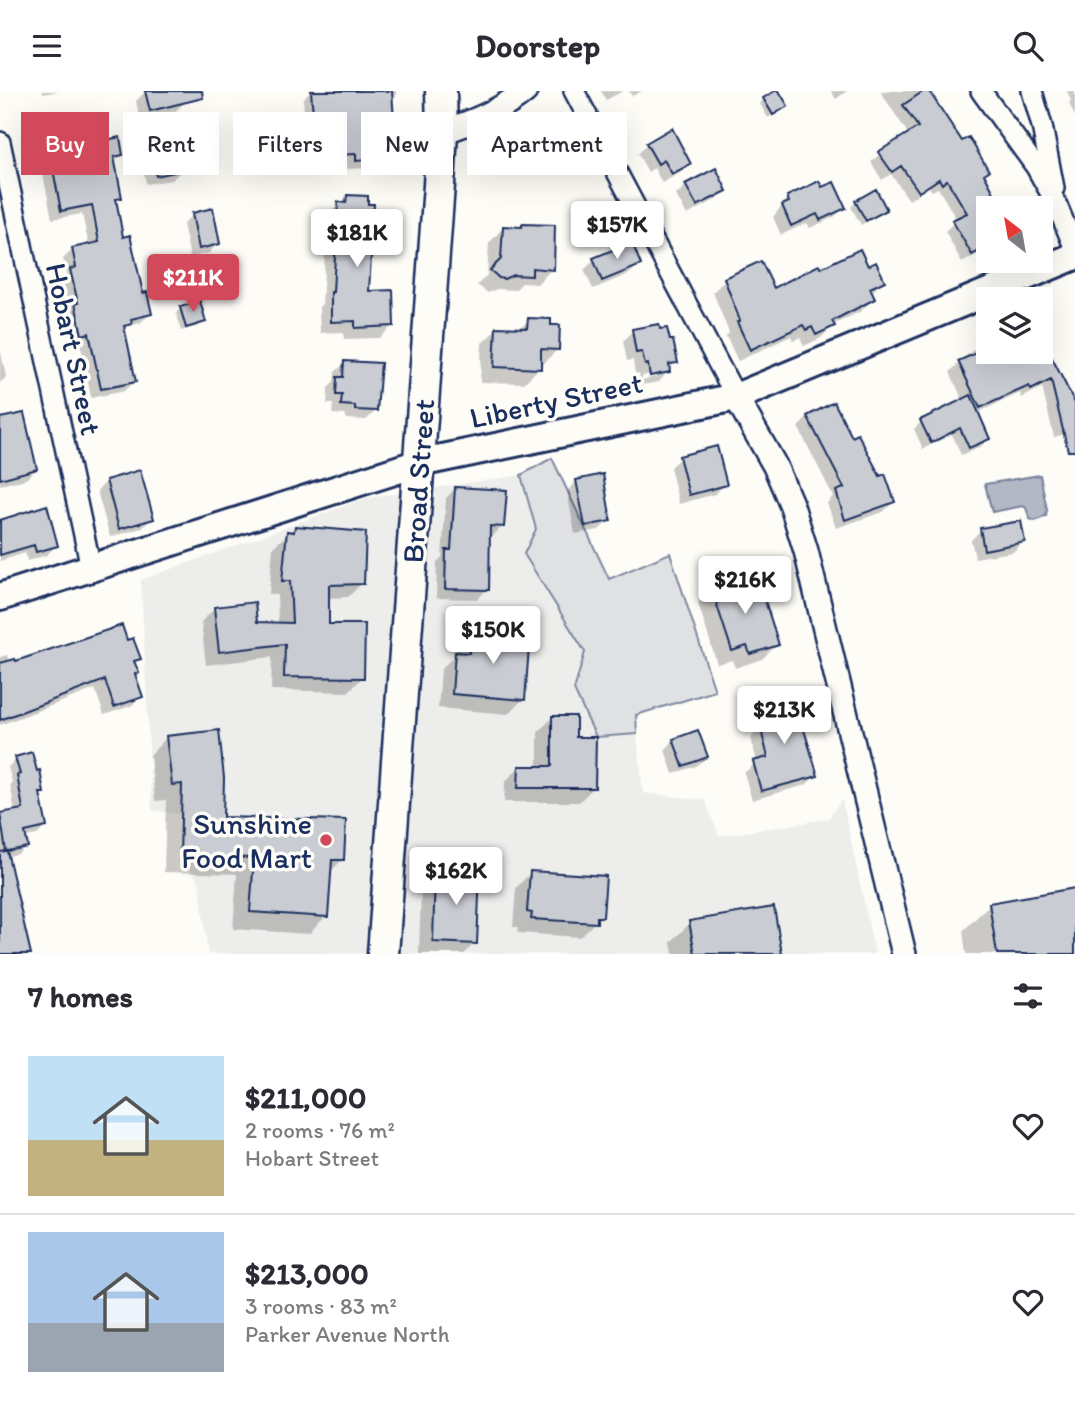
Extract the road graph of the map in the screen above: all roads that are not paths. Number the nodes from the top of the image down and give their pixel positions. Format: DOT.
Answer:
graph roads {
  1 [pos="441,91"];
  2 [pos="525,91"];
  3 [pos="574,91"];
  4 [pos="981,91"];
  5 [pos="1032,91"];
  6 [pos="442,112"];
  7 [pos="453,128"];
  8 [pos="0,142"];
  9 [pos="439,175"];
  10 [pos="1056,203"];
  11 [pos="1075,249"];
  12 [pos="1075,256"];
  13 [pos="736,397"];
  14 [pos="419,463"];
  15 [pos="90,568"];
  16 [pos="0,597"];
  17 [pos="383,954"];
  18 [pos="904,954"];
  1 -- 6 [label="main road, Broad Street"];
  2 -- 7 [label="street"];
  3 -- 13 [label="street"];
  4 -- 10 [label="street"];
  5 -- 10 [label="street"];
  8 -- 15 [label="street, Hobart Street"];
  9 -- 14 [label="main road, Broad Street"];
  10 -- 11 [label="street"];
  12 -- 13 [label="main road, Liberty Street"];
  13 -- 14 [label="main road, Liberty Street"];
  13 -- 18 [label="street"];
  14 -- 15 [label="main road, Liberty Street"];
  14 -- 17 [label="main road, Broad Street"];
  15 -- 16 [label="main road, Liberty Street"];
}
